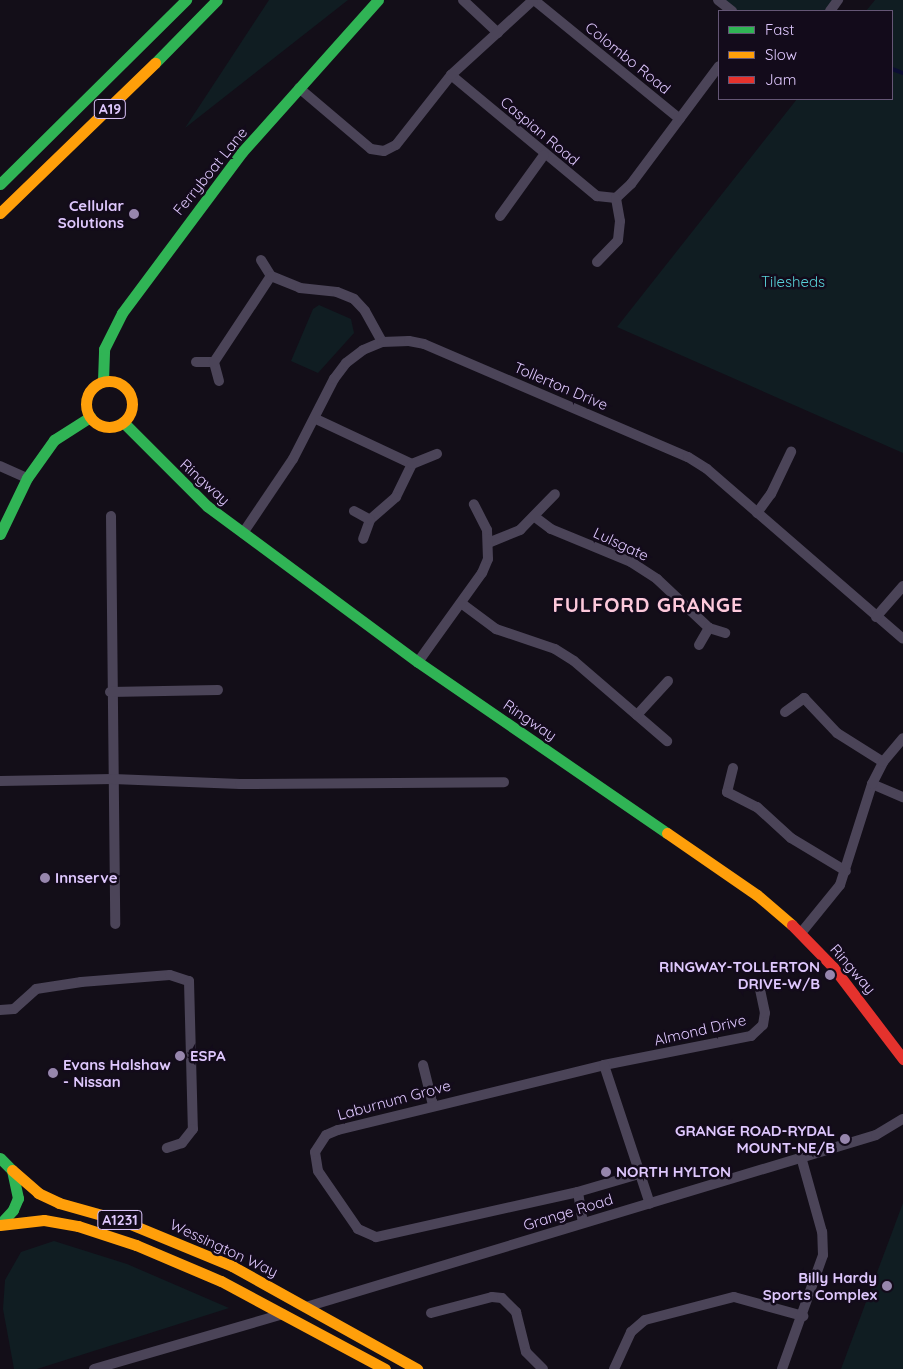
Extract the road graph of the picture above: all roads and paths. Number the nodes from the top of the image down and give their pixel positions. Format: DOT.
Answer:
graph roads {
  1 [pos="186,0"];
  2 [pos="217,0"];
  3 [pos="378,0"];
  4 [pos="463,0"];
  5 [pos="534,0"];
  6 [pos="718,0"];
  7 [pos="731,10"];
  8 [pos="498,33"];
  9 [pos="718,67"];
  10 [pos="451,75"];
  11 [pos="299,88"];
  12 [pos="680,120"];
  13 [pos="544,155"];
  14 [pos="0,184"];
  15 [pos="616,198"];
  16 [pos="0,213"];
  17 [pos="500,216"];
  18 [pos="261,260"];
  19 [pos="597,262"];
  20 [pos="271,276"];
  21 [pos="382,342"];
  22 [pos="196,362"];
  23 [pos="214,362"];
  24 [pos="103,381"];
  25 [pos="219,381"];
  26 [pos="90,418"];
  27 [pos="316,419"];
  28 [pos="123,422"];
  29 [pos="791,452"];
  30 [pos="437,454"];
  31 [pos="412,464"];
  32 [pos="0,466"];
  33 [pos="27,478"];
  34 [pos="555,494"];
  35 [pos="474,504"];
  36 [pos="354,511"];
  37 [pos="758,513"];
  38 [pos="111,516"];
  39 [pos="535,518"];
  40 [pos="370,520"];
  41 [pos="0,534"];
  42 [pos="243,534"];
  43 [pos="363,539"];
  44 [pos="488,543"];
  45 [pos="903,586"];
  46 [pos="461,603"];
  47 [pos="876,617"];
  48 [pos="709,628"];
  49 [pos="725,633"];
  50 [pos="903,639"];
  51 [pos="700,645"];
  52 [pos="418,662"];
  53 [pos="668,681"];
  54 [pos="218,690"];
  55 [pos="110,692"];
  56 [pos="784,712"];
  57 [pos="637,715"];
  58 [pos="903,738"];
  59 [pos="667,741"];
  60 [pos="883,762"];
  61 [pos="733,768"];
  62 [pos="113,780"];
  63 [pos="0,781"];
  64 [pos="504,782"];
  65 [pos="872,784"];
  66 [pos="903,797"];
  67 [pos="846,870"];
  68 [pos="115,924"];
  69 [pos="801,933"];
  70 [pos="760,989"];
  71 [pos="0,1010"];
  72 [pos="903,1059"];
  73 [pos="423,1065"];
  74 [pos="604,1065"];
  75 [pos="433,1104"];
  76 [pos="903,1119"];
  77 [pos="0,1148"];
  78 [pos="167,1148"];
  79 [pos="801,1158"];
  80 [pos="7,1164"];
  81 [pos="639,1174"];
  82 [pos="578,1192"];
  83 [pos="650,1204"];
  84 [pos="583,1224"];
  85 [pos="0,1225"];
  86 [pos="431,1313"];
  87 [pos="803,1316"];
  88 [pos="94,1369"];
  89 [pos="385,1369"];
  90 [pos="417,1369"];
  91 [pos="543,1369"];
  92 [pos="614,1369"];
  93 [pos="782,1369"];
  1 -- 14 [label="main road, A19"];
  2 -- 16 [label="main road, A19"];
  3 -- 11 [label="main road, Ferryboat Lane"];
  4 -- 8 [label="street"];
  5 -- 8 [label="street"];
  5 -- 12 [label="street, Colombo Road"];
  6 -- 7 [label="street"];
  8 -- 10 [label="street"];
  9 -- 12 [label="street"];
  10 -- 11 [label="street"];
  10 -- 13 [label="street, Caspian Road"];
  11 -- 24 [label="main road, Ferryboat Lane"];
  12 -- 15 [label="street"];
  13 -- 15 [label="street, Caspian Road"];
  13 -- 17 [label="street"];
  15 -- 19 [label="street"];
  18 -- 20 [label="street"];
  20 -- 21 [label="street"];
  20 -- 23 [label="street"];
  21 -- 27 [label="street, Tollerton Drive"];
  21 -- 37 [label="street, Tollerton Drive"];
  22 -- 23 [label="street"];
  23 -- 25 [label="street"];
  24 -- 26 [label="main road"];
  24 -- 28 [label="main road"];
  26 -- 28 [label="main road"];
  26 -- 33 [label="main road"];
  27 -- 31 [label="street"];
  27 -- 42 [label="street, Tollerton Drive"];
  28 -- 42 [label="main road, Ringway"];
  29 -- 37 [label="street"];
  30 -- 31 [label="street"];
  31 -- 40 [label="street"];
  32 -- 33 [label="street"];
  33 -- 41 [label="main road"];
  34 -- 39 [label="street"];
  35 -- 44 [label="street"];
  36 -- 40 [label="street"];
  37 -- 47 [label="street, Tollerton Drive"];
  38 -- 55 [label="street"];
  39 -- 44 [label="street"];
  39 -- 48 [label="street, Lulsgate"];
  40 -- 43 [label="street"];
  42 -- 52 [label="main road, Ringway"];
  44 -- 46 [label="street"];
  45 -- 47 [label="street"];
  46 -- 52 [label="street"];
  46 -- 57 [label="street"];
  47 -- 50 [label="street, Tollerton Drive"];
  48 -- 49 [label="street, Lulsgate"];
  48 -- 51 [label="street"];
  52 -- 69 [label="main road, Ringway"];
  53 -- 57 [label="street"];
  54 -- 55 [label="street"];
  55 -- 62 [label="street"];
  56 -- 60 [label="street"];
  57 -- 59 [label="street"];
  58 -- 60 [label="street"];
  60 -- 65 [label="street"];
  61 -- 67 [label="street"];
  62 -- 63 [label="street"];
  62 -- 64 [label="street"];
  62 -- 68 [label="street"];
  65 -- 66 [label="street"];
  65 -- 67 [label="street"];
  67 -- 69 [label="street"];
  69 -- 72 [label="main road, Ringway"];
  70 -- 74 [label="street, Almond Drive"];
  71 -- 78 [label="street"];
  73 -- 75 [label="street"];
  74 -- 75 [label="street, Laburnum Grove"];
  74 -- 81 [label="street"];
  75 -- 82 [label="street, Laburnum Grove"];
  76 -- 79 [label="street, Grange Road"];
  77 -- 80 [label="main road"];
  79 -- 83 [label="street, Grange Road"];
  79 -- 87 [label="street"];
  80 -- 85 [label="main road, Wessington Way"];
  80 -- 90 [label="main road, Wessington Way / A1231, bridge"];
  81 -- 82 [label="street, Laburnum Grove"];
  81 -- 83 [label="street"];
  82 -- 84 [label="street"];
  83 -- 84 [label="street, Grange Road"];
  84 -- 88 [label="street, Grange Road"];
  85 -- 89 [label="main road, Wessington Way / A1231, bridge"];
  86 -- 91 [label="street"];
  87 -- 92 [label="street"];
  87 -- 93 [label="street"];
}
